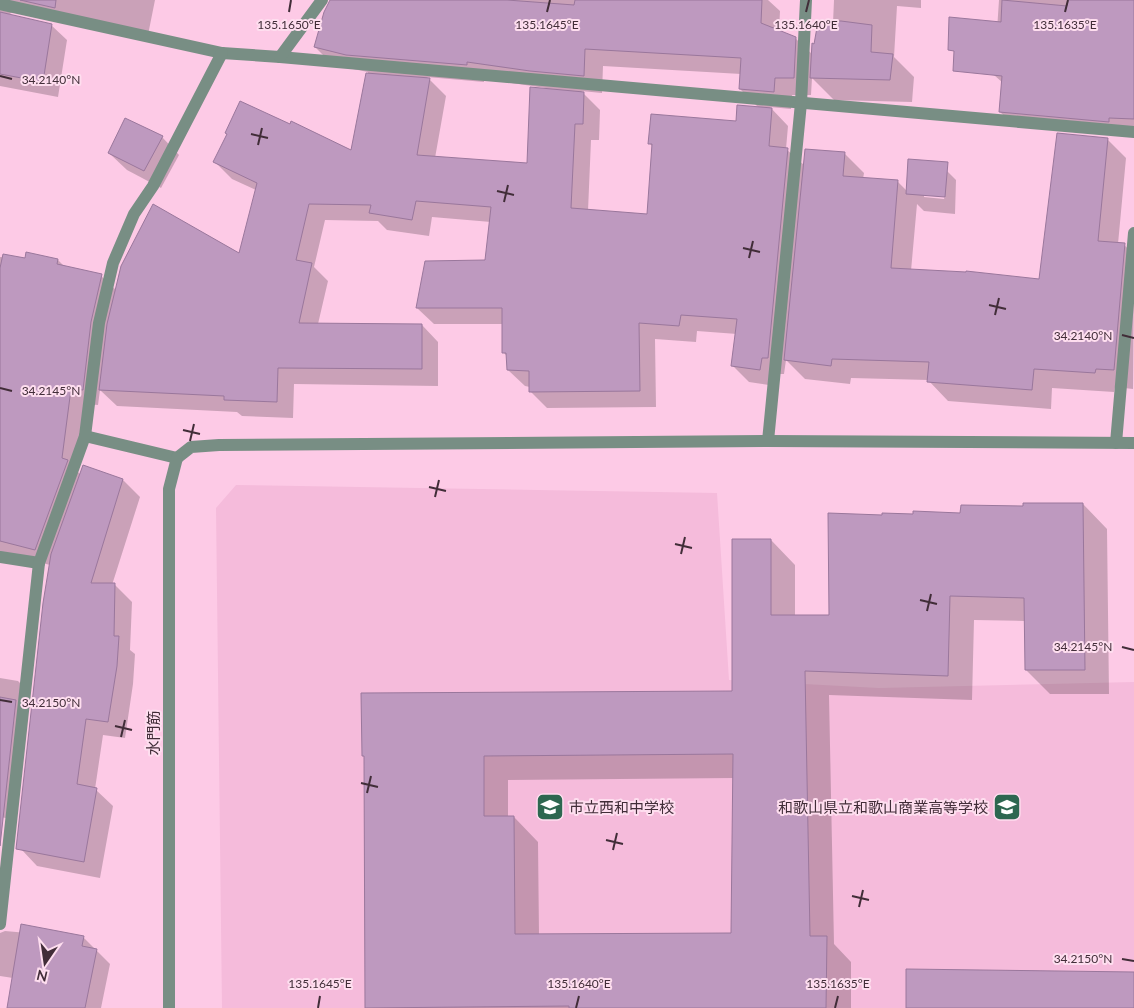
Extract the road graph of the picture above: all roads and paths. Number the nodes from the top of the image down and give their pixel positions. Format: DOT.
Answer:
graph roads {
  1 [pos="322,0"];
  2 [pos="806,0"];
  3 [pos="0,4"];
  4 [pos="222,54"];
  5 [pos="280,57"];
  6 [pos="801,103"];
  7 [pos="1134,132"];
  8 [pos="1134,233"];
  9 [pos="85,436"];
  10 [pos="768,441"];
  11 [pos="1116,443"];
  12 [pos="1134,443"];
  13 [pos="177,458"];
  14 [pos="0,557"];
  15 [pos="39,563"];
  16 [pos="0,924"];
  17 [pos="169,1008"];
  1 -- 5 [label="street"];
  2 -- 6 [label="street"];
  3 -- 4 [label="street"];
  4 -- 5 [label="street"];
  4 -- 9 [label="street"];
  5 -- 6 [label="street"];
  6 -- 7 [label="street"];
  6 -- 10 [label="street"];
  8 -- 11 [label="street"];
  9 -- 13 [label="street"];
  9 -- 15 [label="street"];
  10 -- 11 [label="street"];
  10 -- 13 [label="street"];
  11 -- 12 [label="street"];
  13 -- 17 [label="street, 水門筋"];
  14 -- 15 [label="street"];
  15 -- 16 [label="street"];
}
